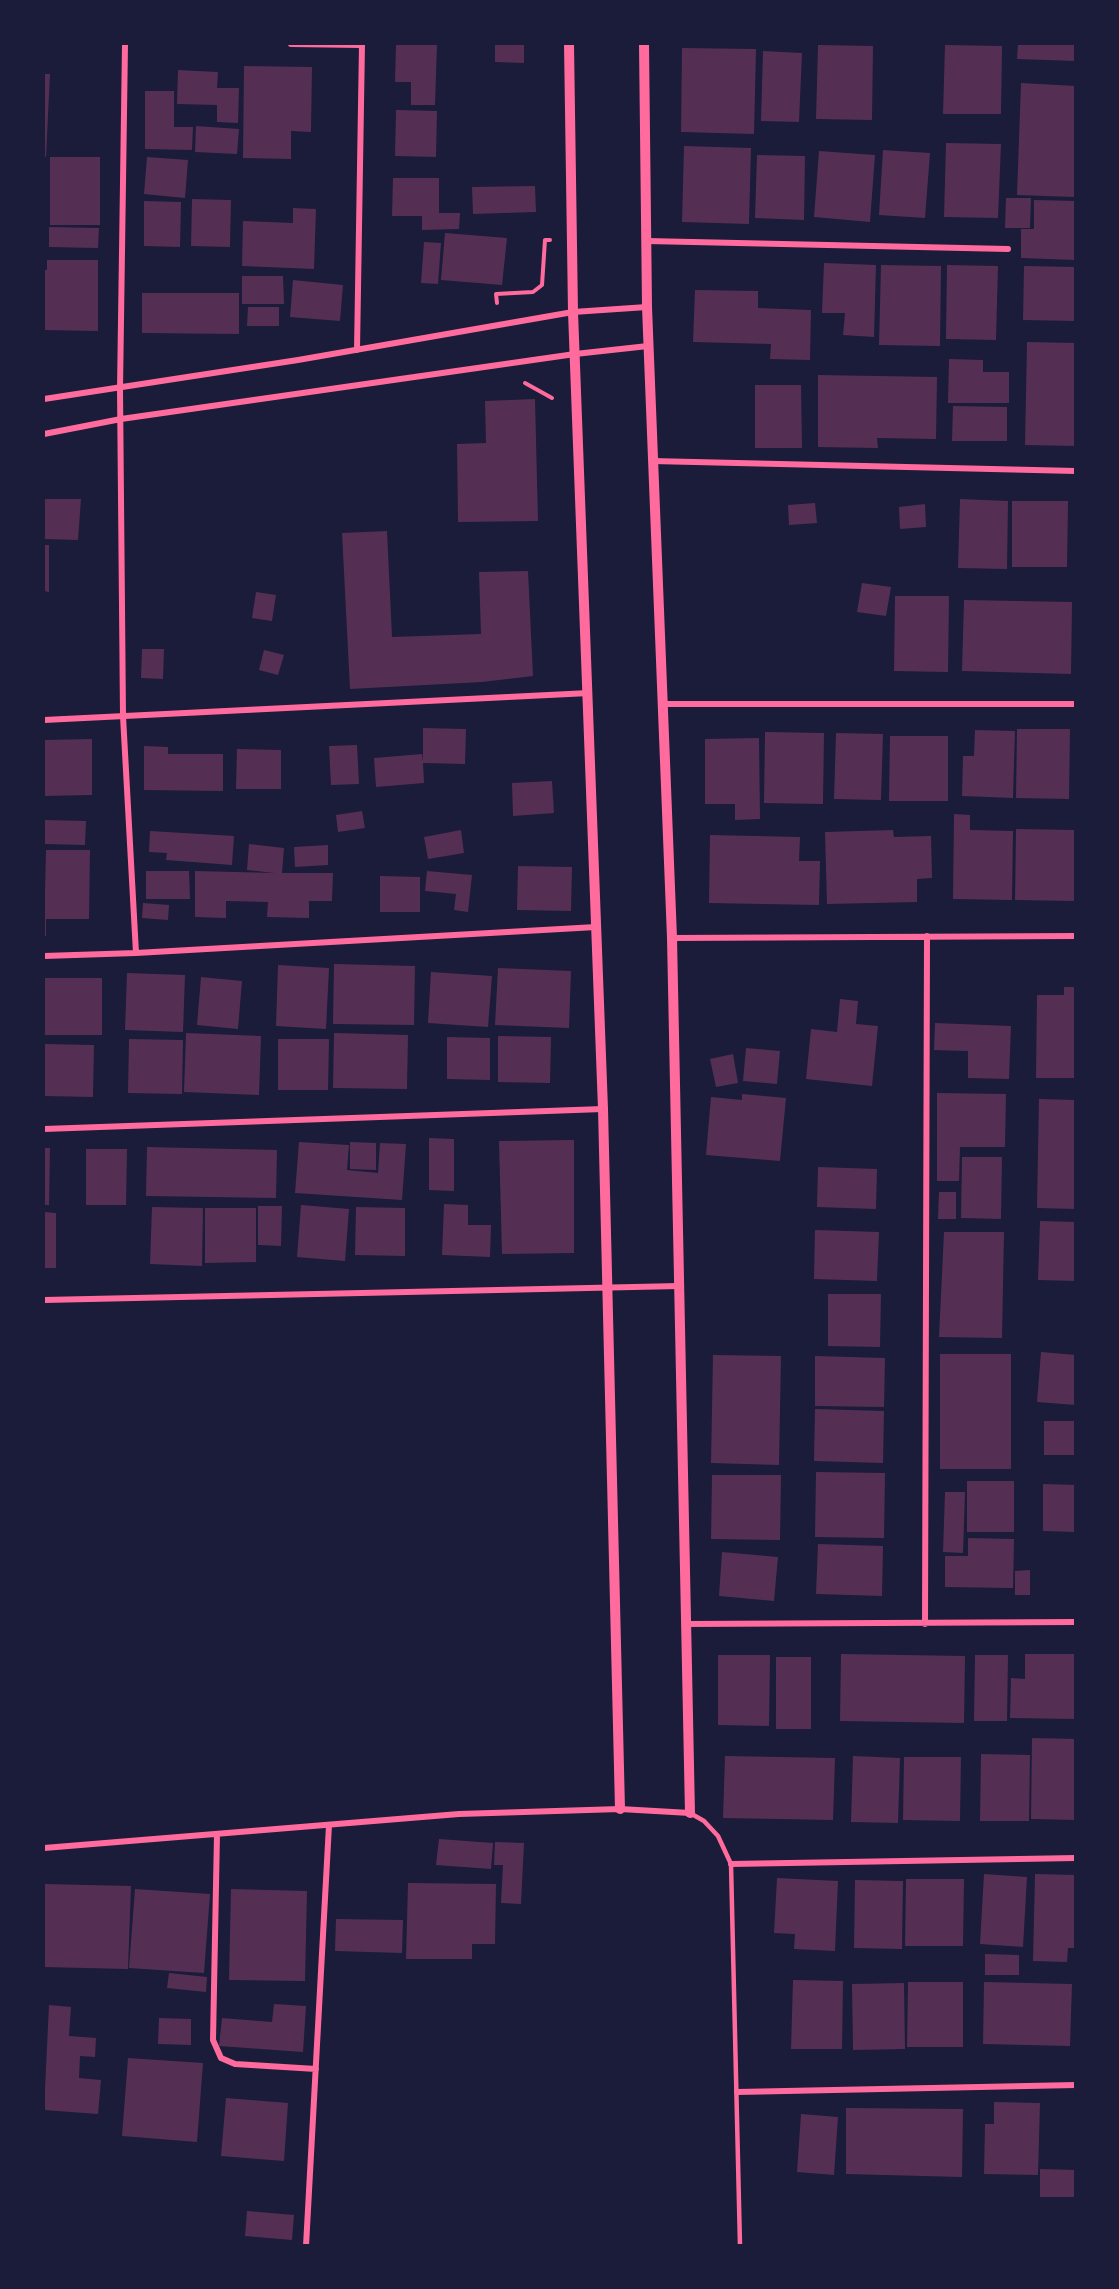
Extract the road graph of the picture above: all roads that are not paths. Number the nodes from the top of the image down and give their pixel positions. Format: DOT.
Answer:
graph roads {
  1 [pos="125,44"];
  2 [pos="291,44"];
  3 [pos="362,44"];
  4 [pos="569,44"];
  5 [pos="644,44"];
  6 [pos="647,241"];
  7 [pos="1008,249"];
  8 [pos="647,307"];
  9 [pos="573,312"];
  10 [pos="648,346"];
  11 [pos="357,350"];
  12 [pos="575,354"];
  13 [pos="120,389"];
  14 [pos="44,399"];
  15 [pos="121,419"];
  16 [pos="44,434"];
  17 [pos="652,460"];
  18 [pos="1076,471"];
  19 [pos="589,693"];
  20 [pos="663,704"];
  21 [pos="1076,704"];
  22 [pos="123,716"];
  23 [pos="44,720"];
  24 [pos="597,927"];
  25 [pos="927,936"];
  26 [pos="1076,936"];
  27 [pos="672,938"];
  28 [pos="136,953"];
  29 [pos="44,956"];
  30 [pos="603,1108"];
  31 [pos="44,1129"];
  32 [pos="679,1286"];
  33 [pos="608,1287"];
  34 [pos="44,1300"];
  35 [pos="1076,1622"];
  36 [pos="686,1624"];
  37 [pos="925,1624"];
  38 [pos="620,1809"];
  39 [pos="690,1813"];
  40 [pos="329,1825"];
  41 [pos="216,1834"];
  42 [pos="44,1848"];
  43 [pos="1076,1858"];
  44 [pos="731,1864"];
  45 [pos="316,2069"];
  46 [pos="1076,2085"];
  47 [pos="737,2092"];
  48 [pos="306,2246"];
  49 [pos="740,2246"];
  1 -- 13 [label="street"];
  2 -- 3 [label="street"];
  3 -- 11 [label="street"];
  4 -- 9 [label="street"];
  5 -- 6 [label="street"];
  6 -- 7 [label="street"];
  6 -- 8 [label="street"];
  8 -- 9 [label="street"];
  8 -- 10 [label="street"];
  9 -- 11 [label="street"];
  9 -- 12 [label="street"];
  10 -- 12 [label="street"];
  10 -- 17 [label="street"];
  11 -- 13 [label="street"];
  12 -- 15 [label="street"];
  12 -- 19 [label="street"];
  13 -- 14 [label="street"];
  13 -- 15 [label="street"];
  15 -- 16 [label="street"];
  15 -- 22 [label="street"];
  17 -- 18 [label="street"];
  17 -- 20 [label="street"];
  19 -- 22 [label="street"];
  19 -- 24 [label="street"];
  20 -- 21 [label="street"];
  20 -- 27 [label="street"];
  22 -- 23 [label="street"];
  22 -- 28 [label="street"];
  24 -- 28 [label="street"];
  24 -- 30 [label="street"];
  25 -- 26 [label="street"];
  25 -- 27 [label="street"];
  25 -- 37 [label="street"];
  27 -- 32 [label="street"];
  28 -- 29 [label="street"];
  30 -- 31 [label="street"];
  30 -- 33 [label="street"];
  32 -- 33 [label="street"];
  32 -- 36 [label="street"];
  33 -- 34 [label="street"];
  33 -- 38 [label="street"];
  35 -- 37 [label="street"];
  36 -- 37 [label="street"];
  36 -- 39 [label="street"];
  38 -- 39 [label="street"];
  38 -- 40 [label="street"];
  39 -- 44 [label="lane"];
  40 -- 41 [label="street"];
  40 -- 45 [label="street"];
  41 -- 42 [label="street"];
  41 -- 45 [label="street"];
  43 -- 44 [label="street"];
  44 -- 47 [label="lane"];
  45 -- 48 [label="street"];
  46 -- 47 [label="street"];
  47 -- 49 [label="lane"];
}
